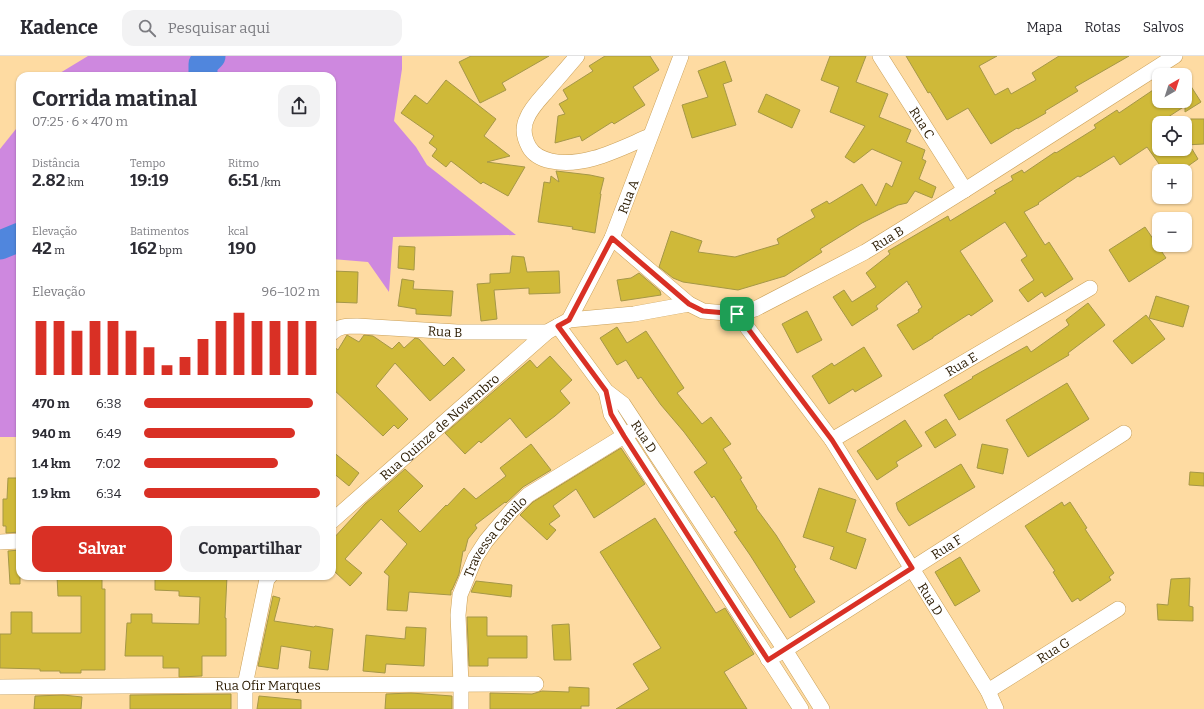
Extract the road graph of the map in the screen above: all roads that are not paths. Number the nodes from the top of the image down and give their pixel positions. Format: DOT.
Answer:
graph roads {
  1 [pos="577,56"];
  2 [pos="681,56"];
  3 [pos="880,56"];
  4 [pos="1175,56"];
  5 [pos="650,136"];
  6 [pos="965,190"];
  7 [pos="612,238"];
  8 [pos="1090,288"];
  9 [pos="689,304"];
  10 [pos="737,314"];
  11 [pos="558,326"];
  12 [pos="336,329"];
  13 [pos="606,391"];
  14 [pos="639,427"];
  15 [pos="1124,433"];
  16 [pos="624,436"];
  17 [pos="832,440"];
  18 [pos="336,519"];
  19 [pos="16,541"];
  20 [pos="0,542"];
  21 [pos="912,568"];
  22 [pos="265,580"];
  23 [pos="1118,608"];
  24 [pos="785,650"];
  25 [pos="768,660"];
  26 [pos="462,684"];
  27 [pos="536,684"];
  28 [pos="245,685"];
  29 [pos="0,687"];
  30 [pos="988,691"];
  31 [pos="245,709"];
  32 [pos="462,709"];
  33 [pos="801,709"];
  34 [pos="822,709"];
  35 [pos="996,709"];
  1 -- 5 [label="street"];
  2 -- 5 [label="street, Rua A"];
  3 -- 6 [label="street, Rua C"];
  4 -- 6 [label="street, Rua B"];
  5 -- 7 [label="street, Rua A"];
  6 -- 10 [label="street, Rua B"];
  7 -- 9 [label="street"];
  7 -- 11 [label="street, Rua A"];
  8 -- 17 [label="street, Rua E"];
  9 -- 10 [label="street, Rua B"];
  9 -- 11 [label="street, Rua B"];
  10 -- 17 [label="street, Rua D"];
  11 -- 12 [label="street, Rua B"];
  11 -- 13 [label="street, Rua D"];
  11 -- 18 [label="street, Rua Quinze de Novembro"];
  13 -- 14 [label="street, Rua D"];
  13 -- 16 [label="street, Rua D"];
  14 -- 16 [label="street, Travessa Camilo"];
  14 -- 24 [label="street, Rua D"];
  15 -- 21 [label="street, Rua F"];
  16 -- 25 [label="street, Rua D"];
  16 -- 26 [label="street, Travessa Camilo"];
  17 -- 21 [label="street, Rua D"];
  19 -- 20 [label="street"];
  21 -- 24 [label="street, Rua F"];
  21 -- 30 [label="street, Rua D"];
  22 -- 28 [label="street"];
  23 -- 30 [label="street, Rua G"];
  24 -- 25 [label="street, Rua F"];
  24 -- 34 [label="street, Rua D"];
  25 -- 33 [label="street, Rua D"];
  26 -- 27 [label="street, Rua Ofir Marques"];
  26 -- 28 [label="street, Rua Ofir Marques"];
  26 -- 32 [label="street, Travessa Camilo"];
  28 -- 29 [label="street, Rua Ofir Marques"];
  28 -- 31 [label="street"];
  30 -- 35 [label="street, Rua D"];
}
